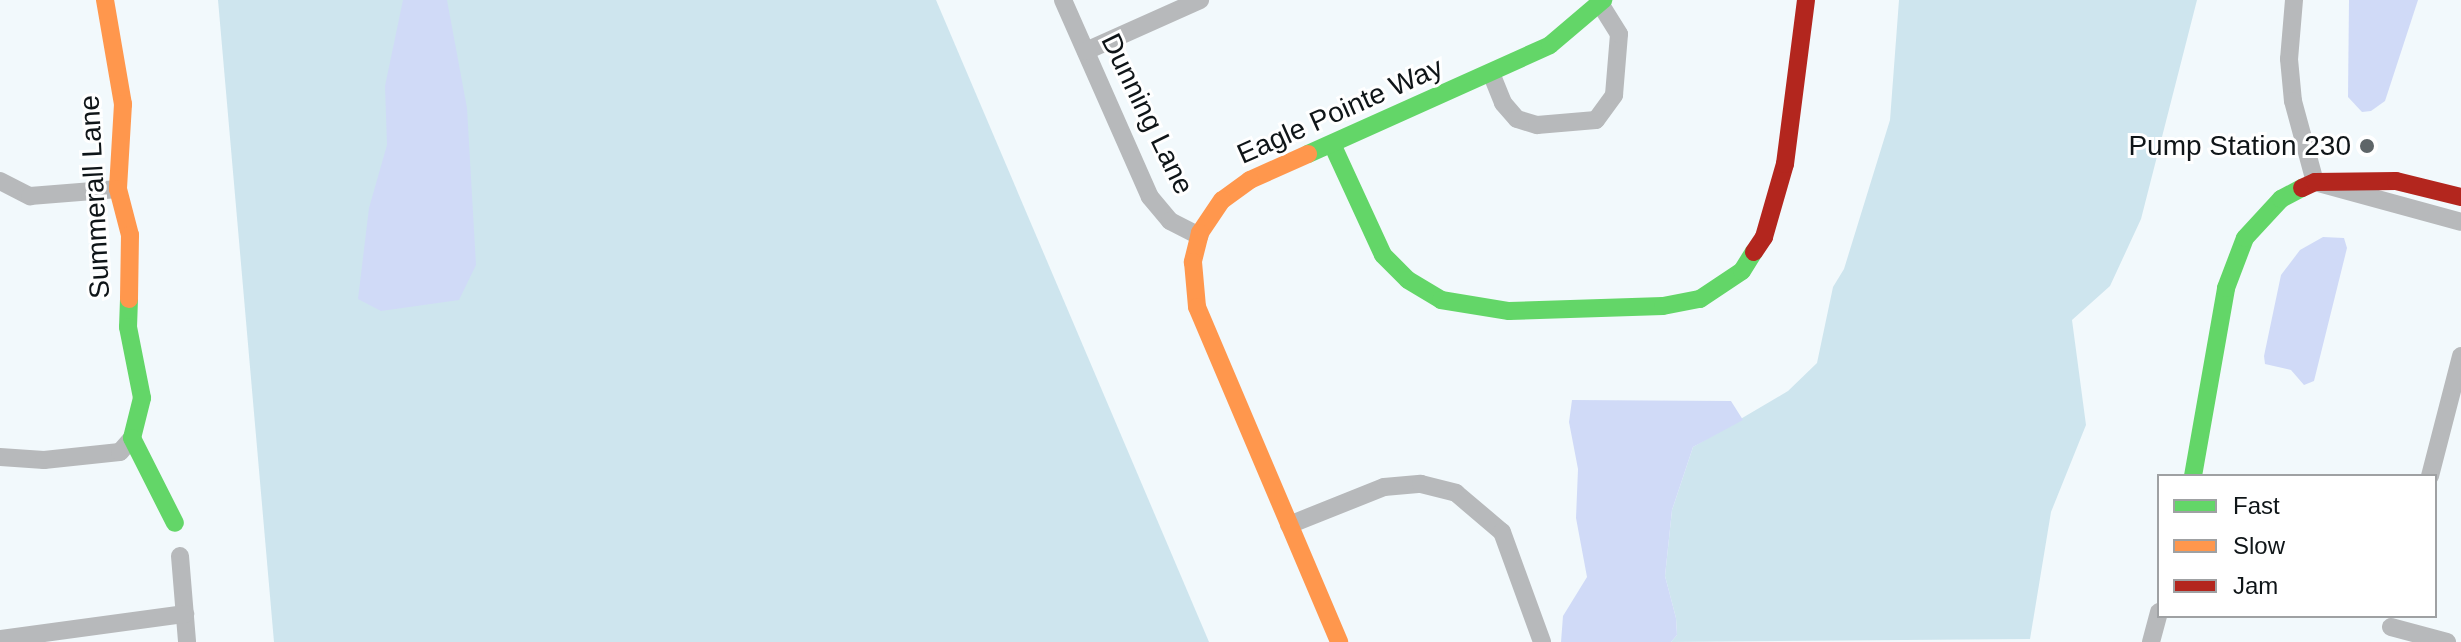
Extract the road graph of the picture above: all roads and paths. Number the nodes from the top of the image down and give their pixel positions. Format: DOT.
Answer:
graph roads {
  1 [pos="105,0"];
  2 [pos="1063,0"];
  3 [pos="1200,0"];
  4 [pos="1806,0"];
  5 [pos="2294,0"];
  6 [pos="1602,2"];
  7 [pos="1086,51"];
  8 [pos="1491,73"];
  9 [pos="1332,144"];
  10 [pos="0,181"];
  11 [pos="2315,182"];
  12 [pos="118,189"];
  13 [pos="2461,197"];
  14 [pos="2461,222"];
  15 [pos="1199,236"];
  16 [pos="2461,356"];
  17 [pos="132,438"];
  18 [pos="0,457"];
  19 [pos="2193,474"];
  20 [pos="2431,474"];
  21 [pos="175,523"];
  22 [pos="1289,525"];
  23 [pos="180,556"];
  24 [pos="185,614"];
  25 [pos="2157,618"];
  26 [pos="2390,628"];
  27 [pos="109,633"];
  28 [pos="36,638"];
  29 [pos="0,639"];
  30 [pos="187,642"];
  31 [pos="1339,642"];
  32 [pos="1542,642"];
  33 [pos="2151,642"];
  34 [pos="2447,642"];
  1 -- 12 [label="street, Summerall Lane"];
  2 -- 7 [label="street, Dunning Lane"];
  3 -- 7 [label="street"];
  4 -- 9 [label="street"];
  5 -- 11 [label="street"];
  6 -- 8 [label="street, Eagle Pointe Way"];
  6 -- 8 [label="street"];
  7 -- 15 [label="street, Dunning Lane"];
  8 -- 9 [label="street, Eagle Pointe Way"];
  9 -- 15 [label="street, Eagle Pointe Way"];
  10 -- 12 [label="street"];
  11 -- 13 [label="street"];
  11 -- 14 [label="street"];
  11 -- 19 [label="street"];
  12 -- 17 [label="street, Summerall Lane"];
  15 -- 22 [label="street, Eagle Pointe Way"];
  16 -- 20 [label="street"];
  17 -- 18 [label="street"];
  17 -- 21 [label="street"];
  22 -- 31 [label="street, Eagle Pointe Way"];
  22 -- 32 [label="street"];
  23 -- 24 [label="street"];
  24 -- 27 [label="street"];
  24 -- 30 [label="street"];
  25 -- 33 [label="street"];
  26 -- 34 [label="street"];
  27 -- 28 [label="street"];
  28 -- 29 [label="street"];
}
